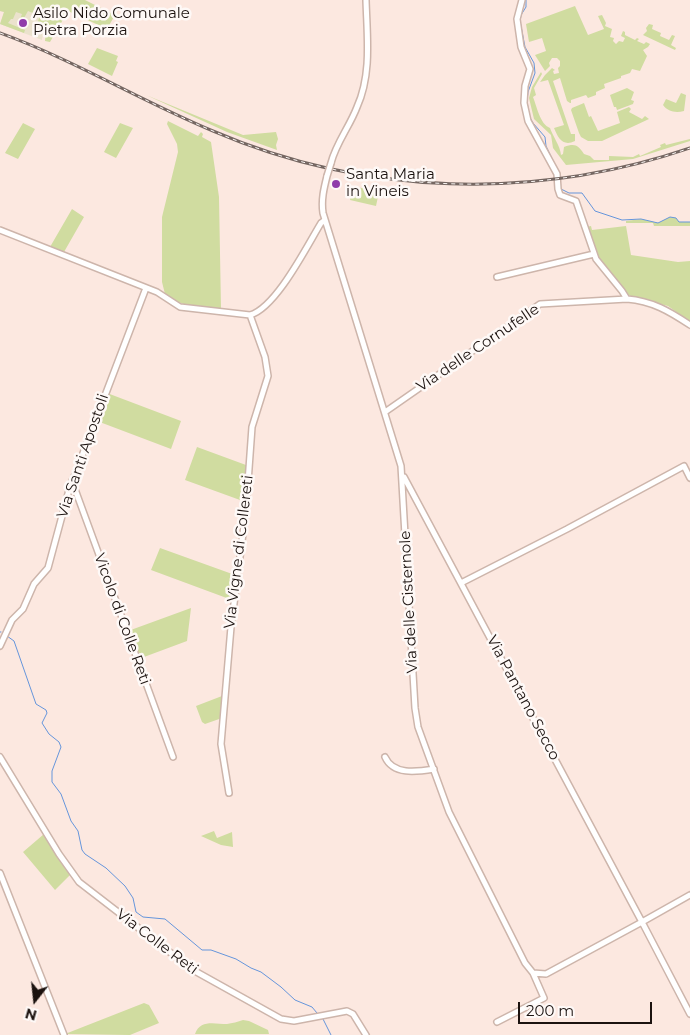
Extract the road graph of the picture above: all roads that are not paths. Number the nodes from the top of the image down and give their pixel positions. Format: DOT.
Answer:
graph roads {
  1 [pos="366,0"];
  2 [pos="522,0"];
  3 [pos="325,220"];
  4 [pos="0,230"];
  5 [pos="594,254"];
  6 [pos="497,277"];
  7 [pos="146,288"];
  8 [pos="626,299"];
  9 [pos="250,315"];
  10 [pos="690,325"];
  11 [pos="385,412"];
  12 [pos="403,475"];
  13 [pos="690,478"];
  14 [pos="72,481"];
  15 [pos="461,583"];
  16 [pos="0,646"];
  17 [pos="0,757"];
  18 [pos="173,757"];
  19 [pos="384,757"];
  20 [pos="434,769"];
  21 [pos="229,793"];
  22 [pos="0,873"];
  23 [pos="690,896"];
  24 [pos="642,922"];
  25 [pos="533,973"];
  26 [pos="690,1014"];
  27 [pos="497,1022"];
  28 [pos="64,1035"];
  29 [pos="366,1035"];
  1 -- 3 [label="street, Via delle Cisternole, bridge"];
  2 -- 5 [label="street"];
  3 -- 9 [label="street"];
  3 -- 11 [label="street, Via delle Cisternole"];
  4 -- 7 [label="street"];
  5 -- 6 [label="street"];
  5 -- 8 [label="street"];
  7 -- 9 [label="street"];
  7 -- 14 [label="street, Via Santi Apostoli"];
  8 -- 10 [label="street, Via delle Cornufelle"];
  8 -- 11 [label="street, Via delle Cornufelle"];
  9 -- 21 [label="street, Via Vigne di Collereti"];
  11 -- 12 [label="street, Via delle Cisternole"];
  12 -- 15 [label="street, Via Pantano Secco"];
  12 -- 20 [label="street, Via delle Cisternole"];
  13 -- 15 [label="street"];
  14 -- 16 [label="street, Via Santi Apostoli"];
  14 -- 18 [label="street, Vicolo di Colle Reti"];
  15 -- 24 [label="street, Via Pantano Secco"];
  17 -- 29 [label="street, Via Colle Reti"];
  19 -- 20 [label="street"];
  20 -- 25 [label="street, Via delle Cisternole"];
  22 -- 28 [label="street"];
  23 -- 24 [label="street"];
  24 -- 25 [label="street"];
  24 -- 26 [label="street"];
  25 -- 27 [label="street, Via delle Cisternole"];
}
